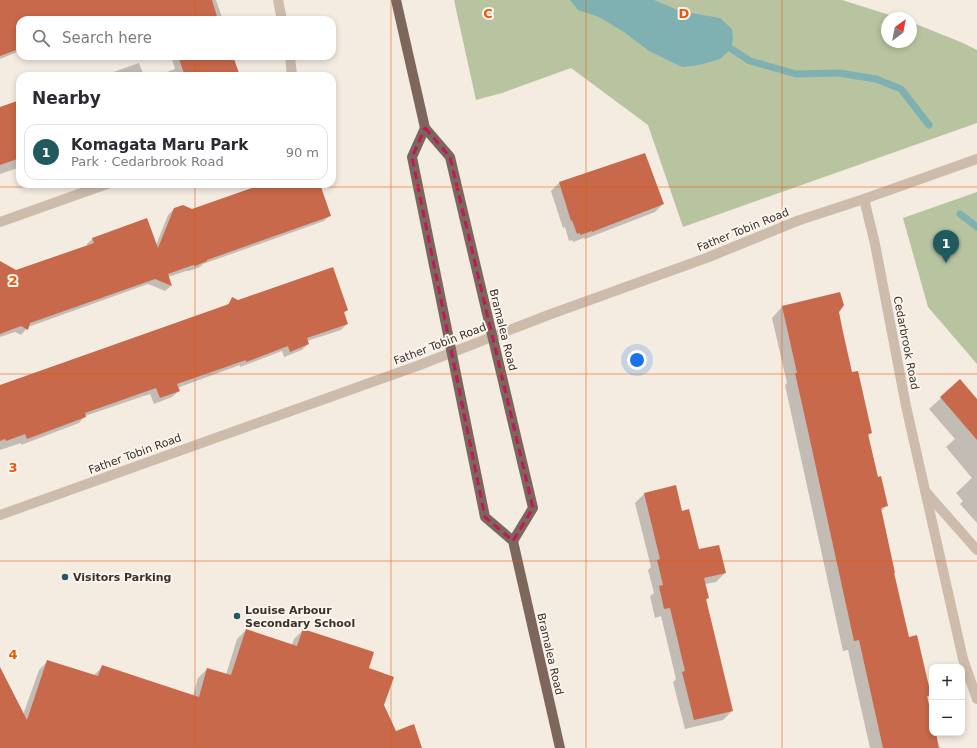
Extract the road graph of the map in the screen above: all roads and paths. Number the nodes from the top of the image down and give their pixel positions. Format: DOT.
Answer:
graph roads {
  1 [pos="278,0"];
  2 [pos="396,0"];
  3 [pos="281,16"];
  4 [pos="290,60"];
  5 [pos="292,72"];
  6 [pos="425,128"];
  7 [pos="977,159"];
  8 [pos="96,188"];
  9 [pos="864,199"];
  10 [pos="0,222"];
  11 [pos="493,337"];
  12 [pos="452,353"];
  13 [pos="925,490"];
  14 [pos="0,516"];
  15 [pos="513,541"];
  16 [pos="977,550"];
  17 [pos="977,699"];
  18 [pos="560,748"];
  1 -- 3 [label="street"];
  2 -- 6 [label="main road, Bramalea Road"];
  4 -- 5 [label="street"];
  6 -- 11 [label="main road, Bramalea Road"];
  6 -- 12 [label="main road"];
  7 -- 9 [label="street, Father Tobin Road"];
  8 -- 10 [label="street"];
  9 -- 11 [label="street, Father Tobin Road"];
  9 -- 13 [label="street, Cedarbrook Road"];
  11 -- 12 [label="street, Father Tobin Road"];
  11 -- 15 [label="main road, Bramalea Road"];
  12 -- 14 [label="street, Father Tobin Road"];
  12 -- 15 [label="main road"];
  13 -- 16 [label="street, Cedarbrook Road"];
  13 -- 17 [label="street, Cedarbrook Road"];
  15 -- 18 [label="main road, Bramalea Road"];
}
